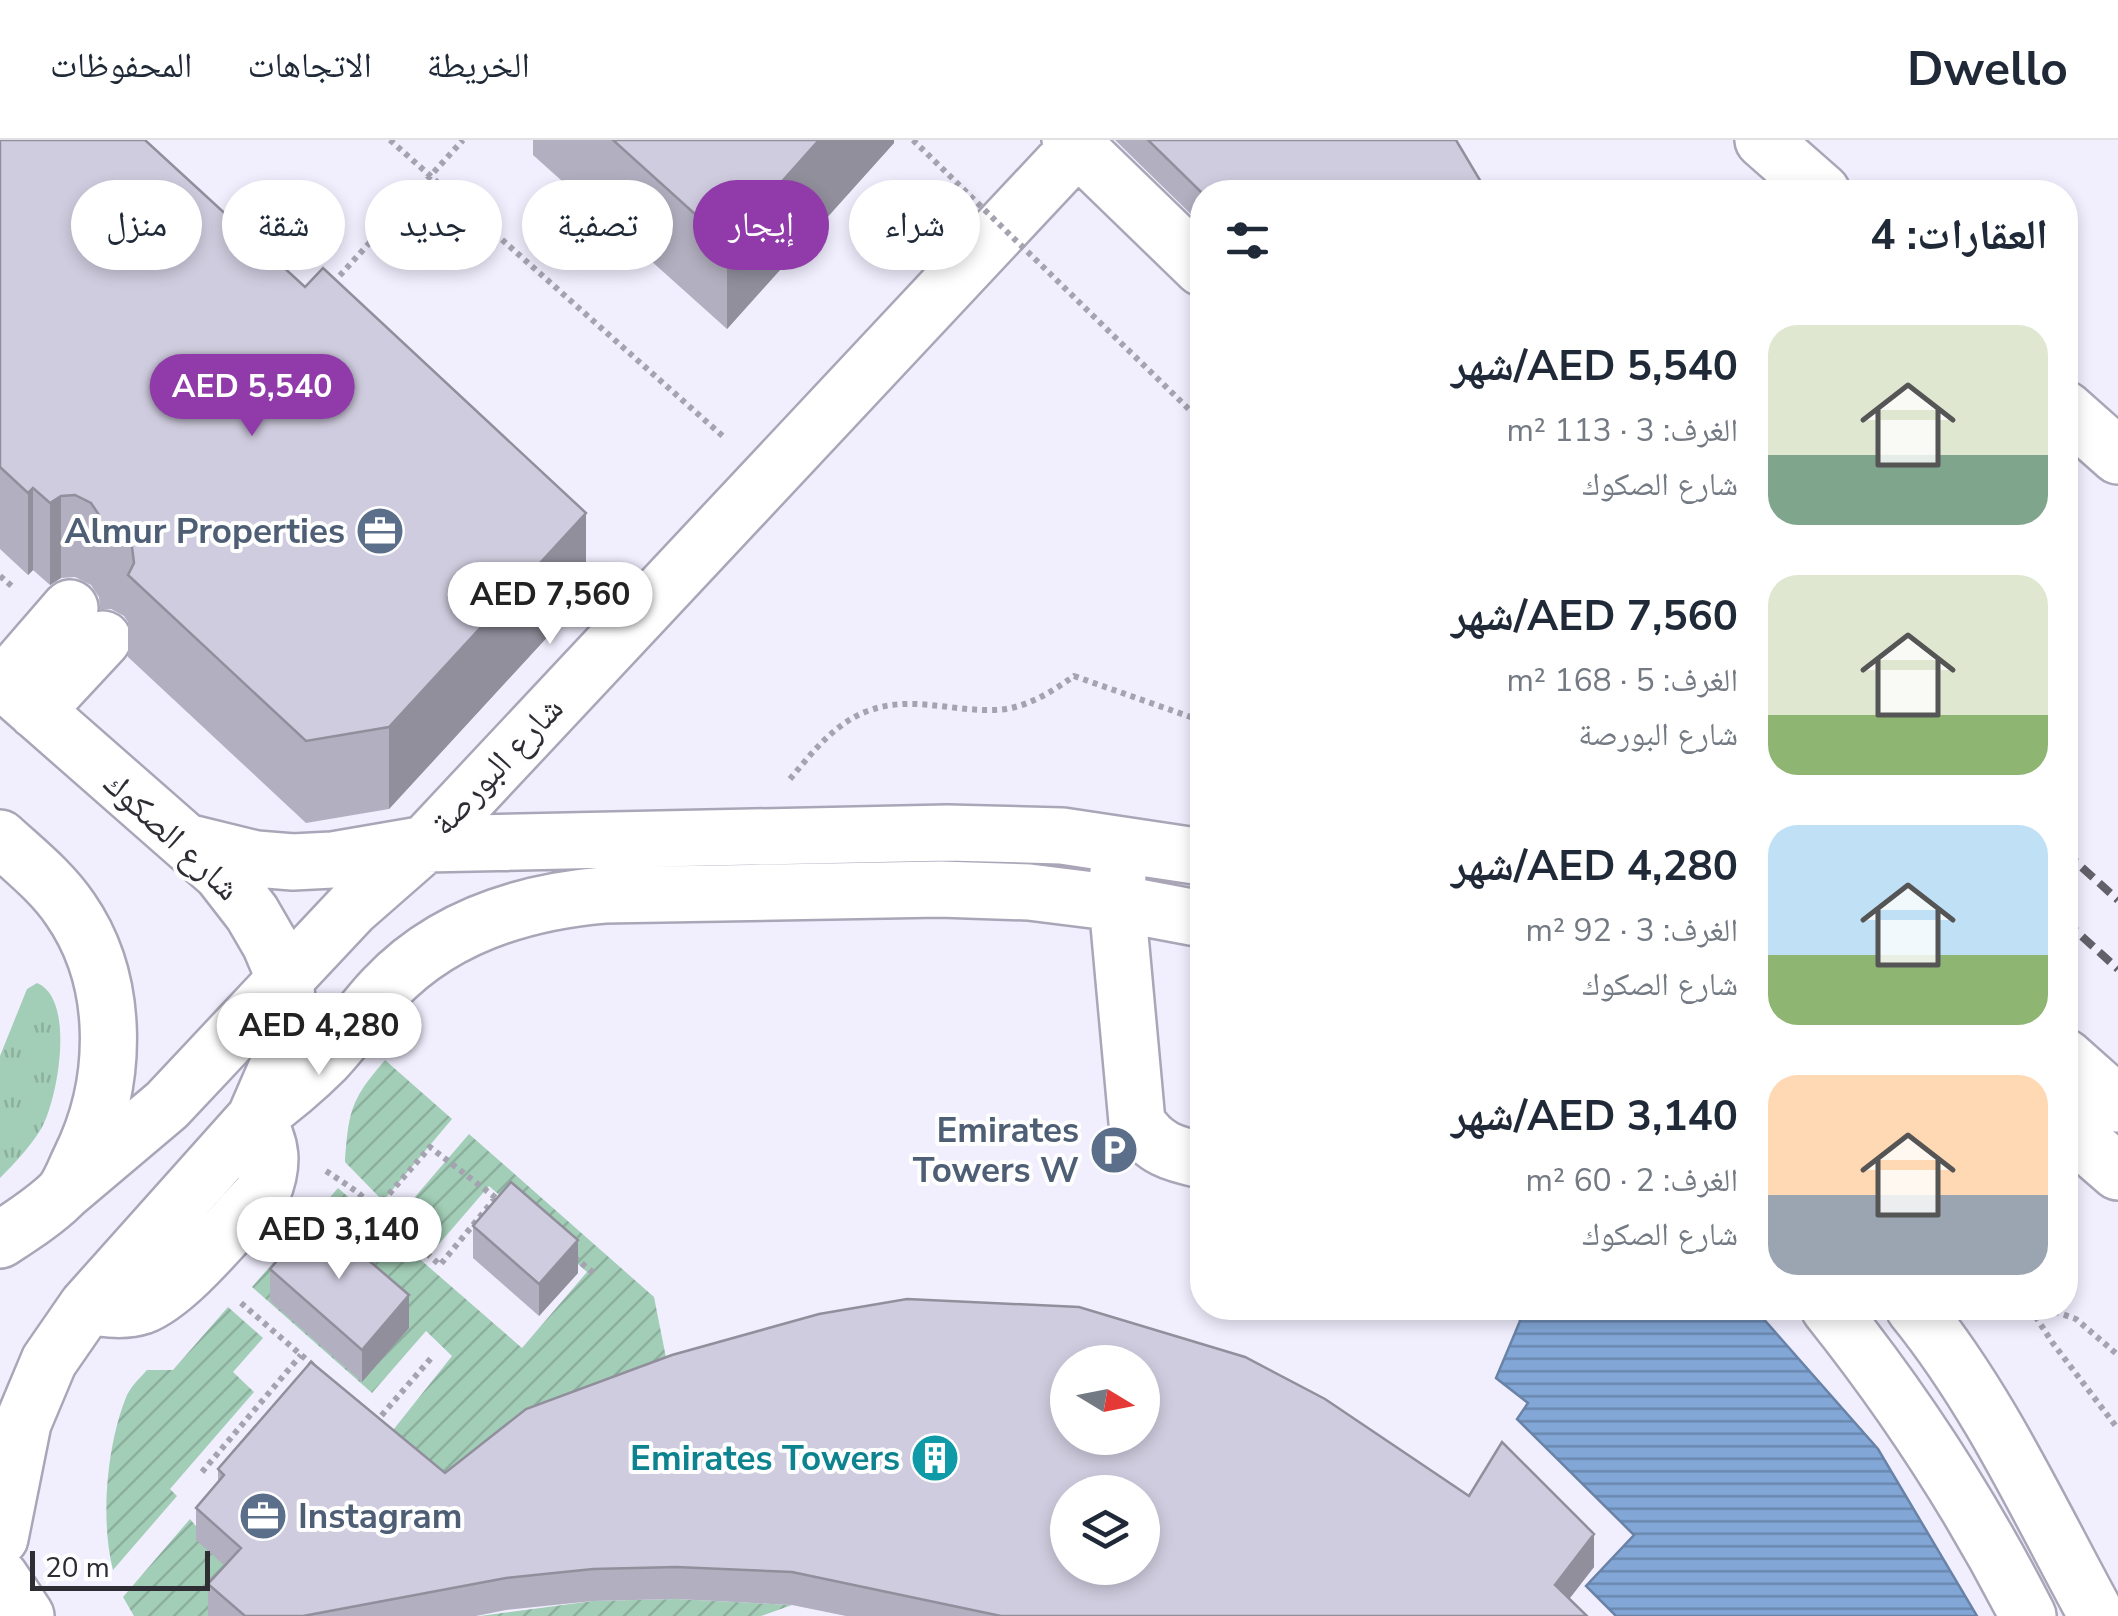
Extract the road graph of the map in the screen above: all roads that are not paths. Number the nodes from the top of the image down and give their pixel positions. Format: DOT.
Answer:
graph roads {
  1 [pos="1763,140"];
  2 [pos="1074,144"];
  3 [pos="1808,180"];
  4 [pos="1190,256"];
  5 [pos="2078,421"];
  6 [pos="2118,456"];
  7 [pos="86,624"];
  8 [pos="13,691"];
  9 [pos="0,838"];
  10 [pos="184,841"];
  11 [pos="1120,843"];
  12 [pos="425,844"];
  13 [pos="1190,855"];
  14 [pos="1117,903"];
  15 [pos="1190,917"];
  16 [pos="284,979"];
  17 [pos="2078,1068"];
  18 [pos="2118,1104"];
  19 [pos="2078,1137"];
  20 [pos="263,1140"];
  21 [pos="1190,1157"];
  22 [pos="2118,1172"];
  23 [pos="64,1192"];
  24 [pos="0,1240"];
  25 [pos="88,1306"];
  26 [pos="1838,1320"];
  27 [pos="1924,1320"];
  28 [pos="0,1538"];
  29 [pos="0,1577"];
  30 [pos="26,1616"];
  31 [pos="2028,1616"];
  32 [pos="2097,1616"];
  1 -- 3 [label="main road"];
  2 -- 4 [label="main road"];
  2 -- 12 [label="main road, شارع البورصة"];
  5 -- 6 [label="main road"];
  7 -- 8 [label="main road"];
  8 -- 10 [label="main road, شارع الصكوك"];
  9 -- 23 [label="main road"];
  10 -- 12 [label="main road"];
  10 -- 16 [label="main road, شارع الصكوك"];
  11 -- 12 [label="main road"];
  11 -- 13 [label="main road"];
  11 -- 14 [label="main road"];
  12 -- 16 [label="main road, شارع البورصة"];
  14 -- 15 [label="main road"];
  14 -- 20 [label="main road"];
  14 -- 21 [label="main road"];
  16 -- 20 [label="main road, شارع الصكوك"];
  16 -- 23 [label="main road, شارع البورصة"];
  17 -- 18 [label="main road"];
  19 -- 22 [label="main road"];
  20 -- 25 [label="main road, شارع الصكوك"];
  20 -- 25 [label="main road"];
  23 -- 24 [label="main road"];
  25 -- 28 [label="main road, شارع الصكوك"];
  26 -- 31 [label="main road"];
  27 -- 32 [label="main road"];
  29 -- 30 [label="main road"];
}
